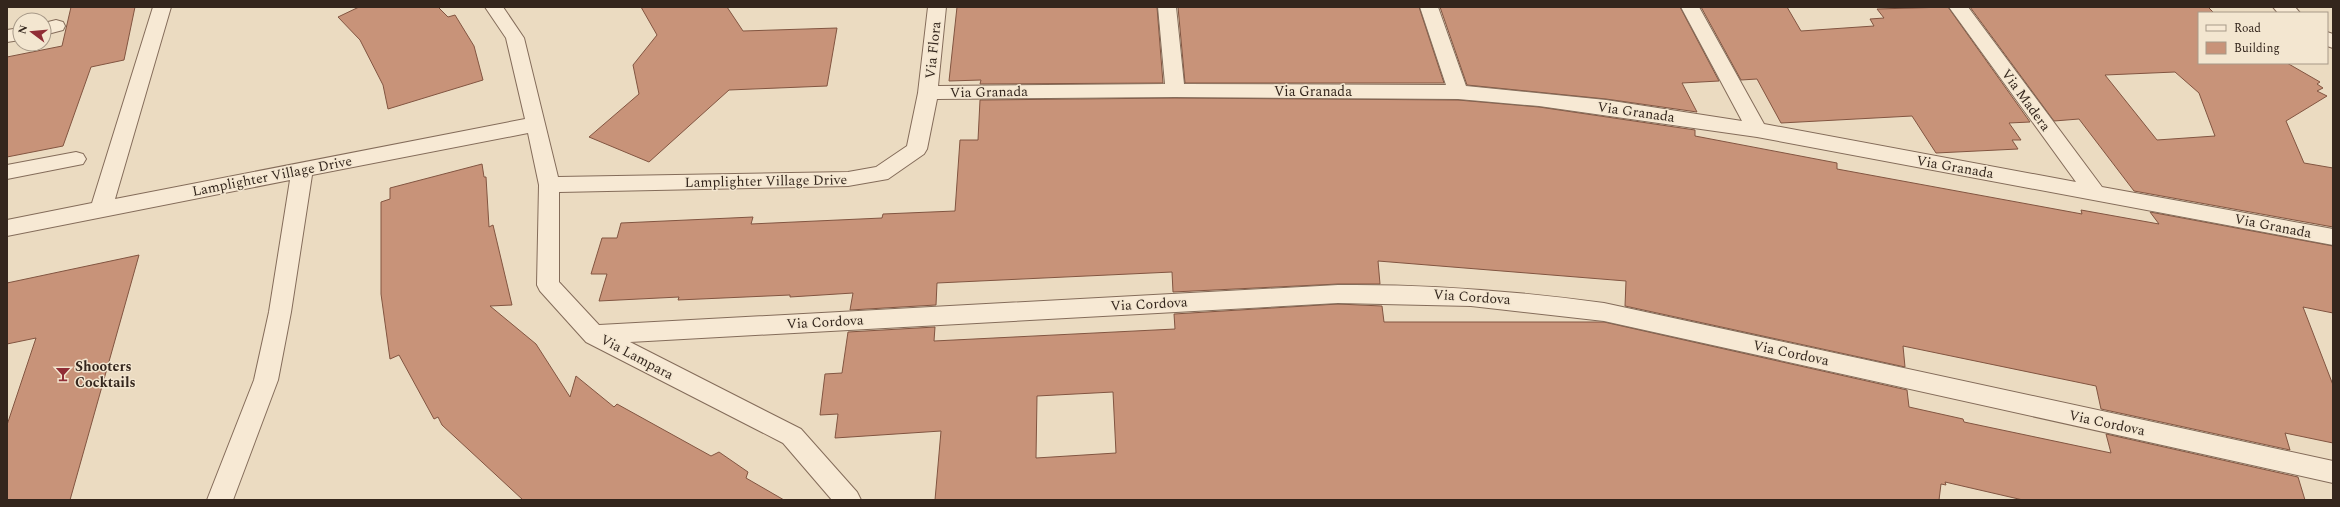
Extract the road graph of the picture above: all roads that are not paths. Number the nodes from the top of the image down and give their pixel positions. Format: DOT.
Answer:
graph roads {
  1 [pos="162,7"];
  2 [pos="494,7"];
  3 [pos="937,7"];
  4 [pos="1167,7"];
  5 [pos="1429,7"];
  6 [pos="1690,7"];
  7 [pos="1958,7"];
  8 [pos="1175,90"];
  9 [pos="1458,92"];
  10 [pos="928,93"];
  11 [pos="536,124"];
  12 [pos="1757,130"];
  13 [pos="76,159"];
  14 [pos="302,170"];
  15 [pos="7,172"];
  16 [pos="549,186"];
  17 [pos="2094,192"];
  18 [pos="101,209"];
  19 [pos="7,228"];
  20 [pos="2333,237"];
  21 [pos="594,335"];
  22 [pos="2333,472"];
  23 [pos="220,500"];
  24 [pos="848,500"];
  1 -- 18 [label="street"];
  2 -- 11 [label="street, Via Lampara"];
  3 -- 10 [label="street, Via Flora"];
  4 -- 8 [label="street"];
  5 -- 9 [label="street"];
  6 -- 12 [label="street"];
  7 -- 17 [label="street, Via Madera"];
  8 -- 9 [label="street, Via Granada"];
  8 -- 10 [label="street, Via Granada"];
  9 -- 12 [label="street, Via Granada"];
  10 -- 16 [label="street, Lamplighter Village Drive"];
  11 -- 14 [label="street, Lamplighter Village Drive"];
  11 -- 16 [label="street, Via Lampara"];
  12 -- 17 [label="street, Via Granada"];
  13 -- 15 [label="street"];
  14 -- 18 [label="street, Lamplighter Village Drive"];
  14 -- 23 [label="street"];
  16 -- 21 [label="street, Via Lampara"];
  17 -- 20 [label="street, Via Granada"];
  18 -- 19 [label="street, Lamplighter Village Drive"];
  21 -- 22 [label="street, Via Cordova"];
  21 -- 24 [label="street, Via Lampara"];
}
